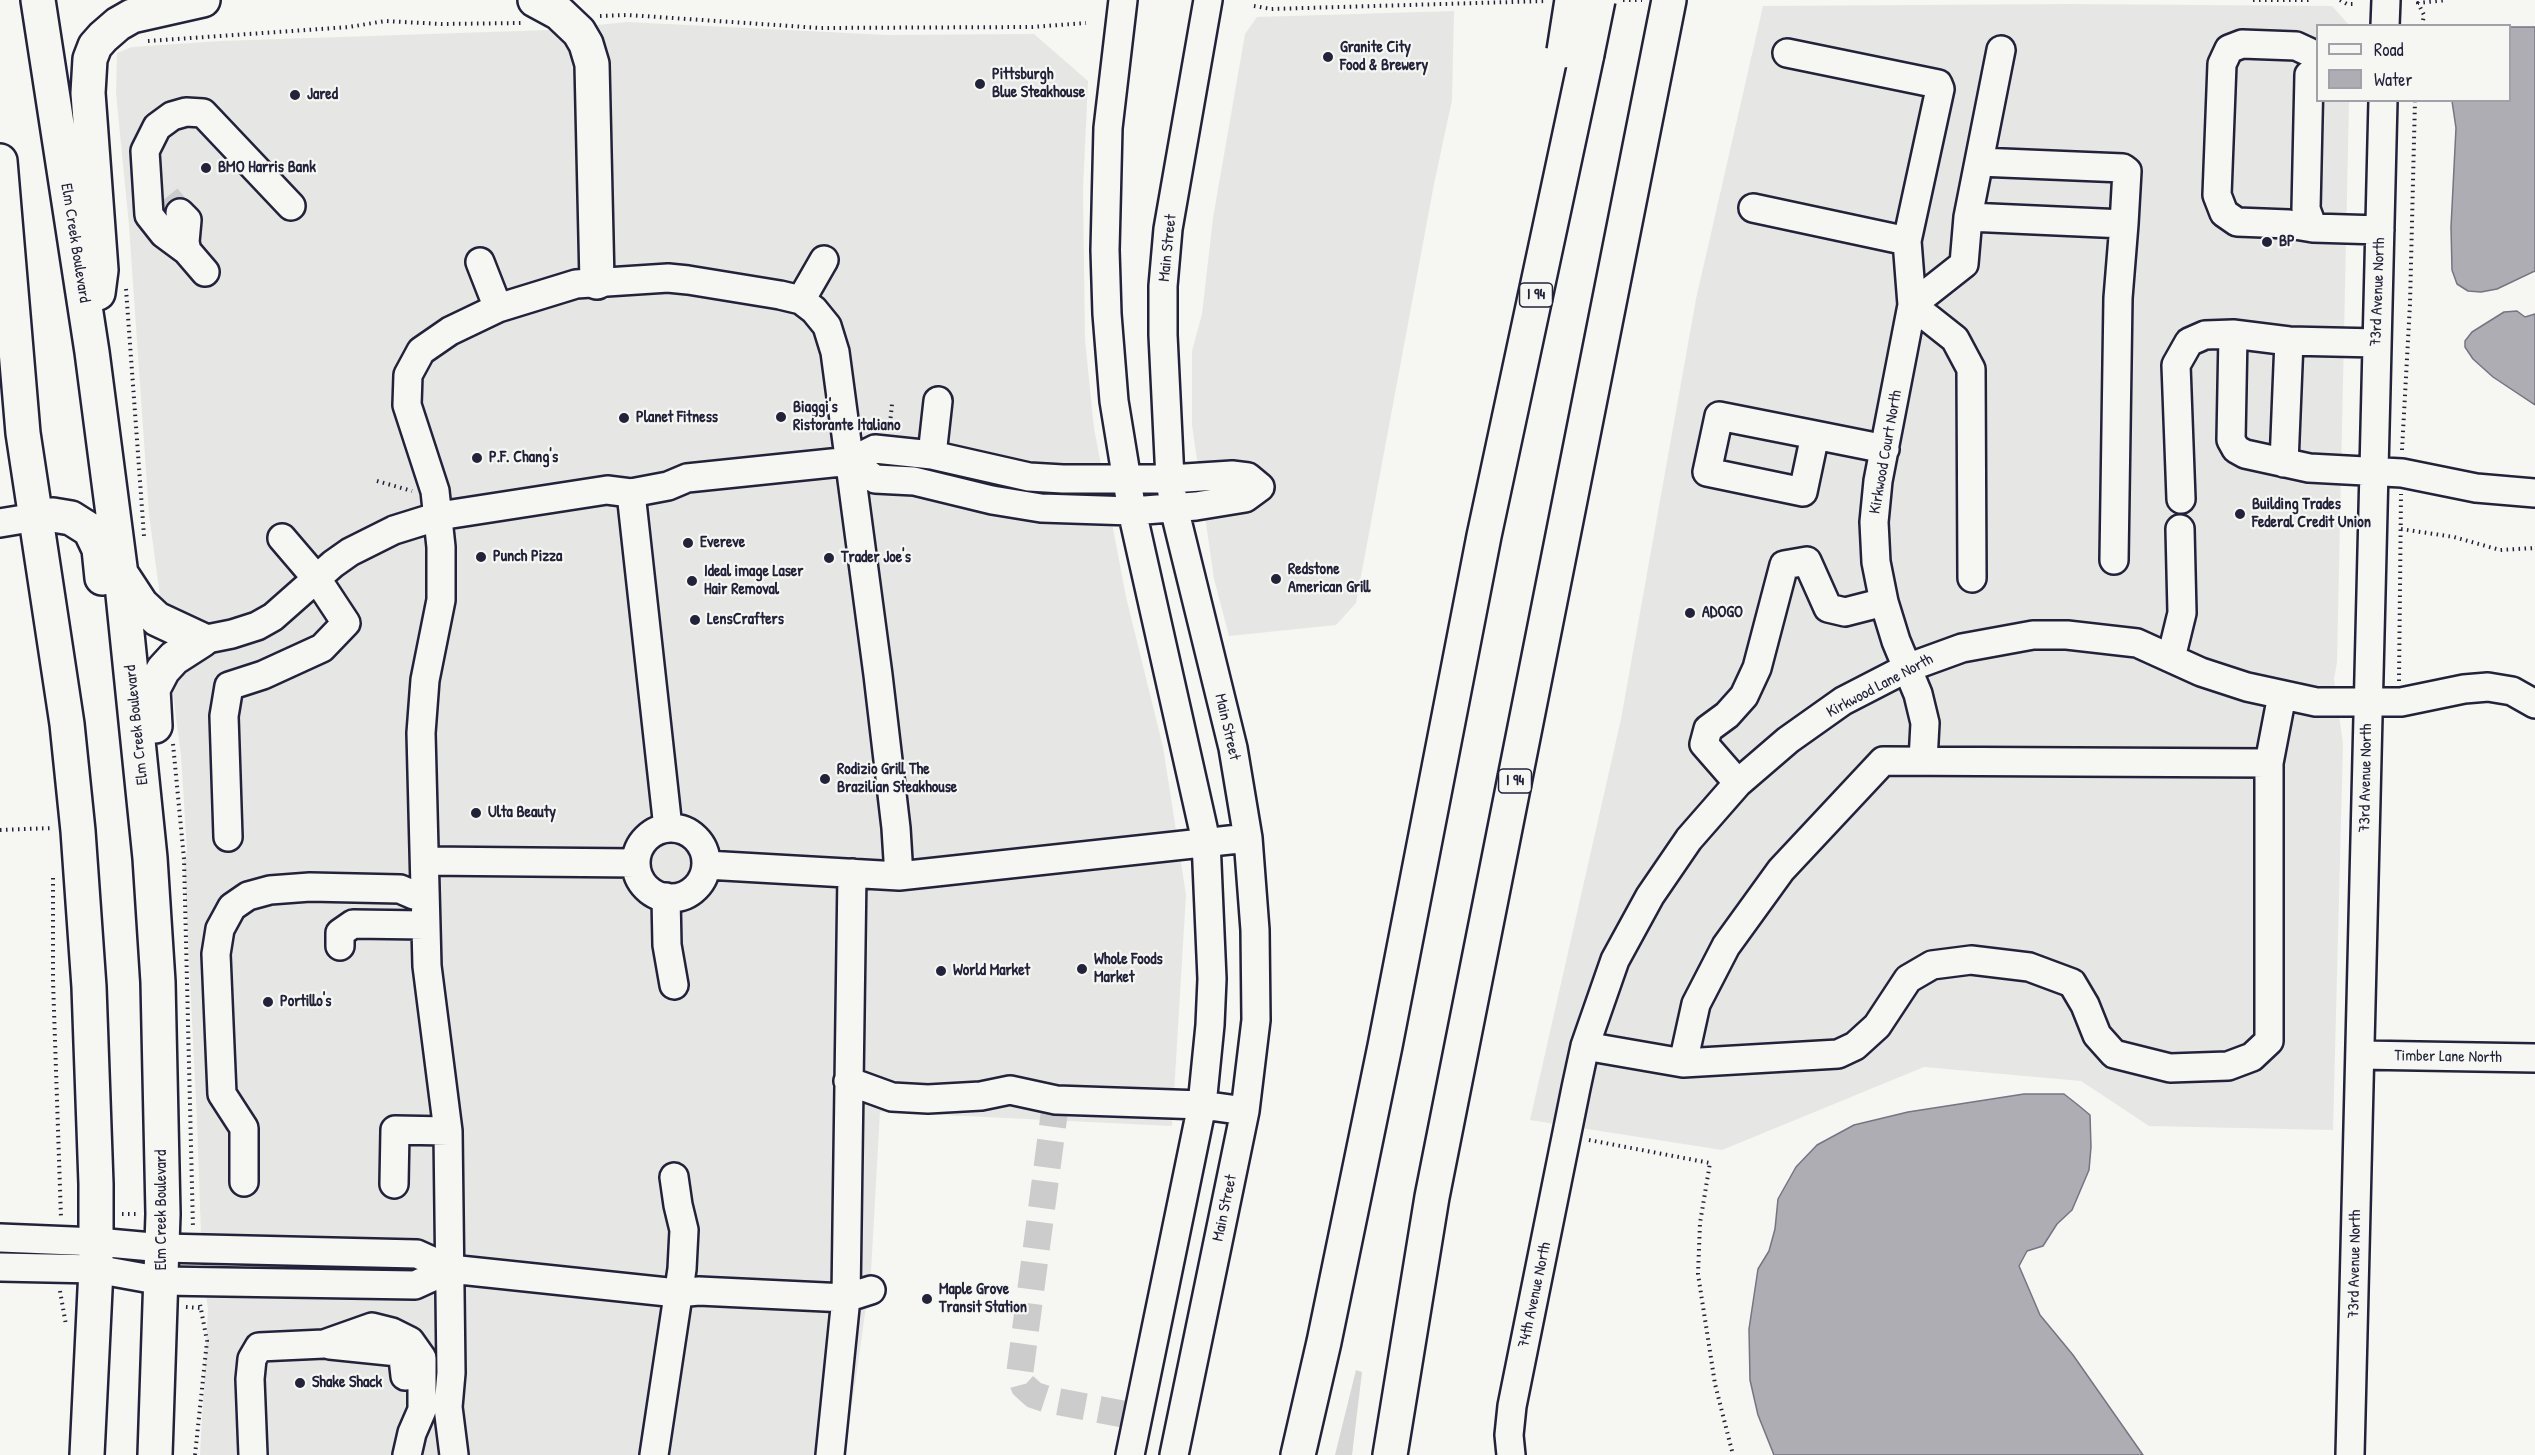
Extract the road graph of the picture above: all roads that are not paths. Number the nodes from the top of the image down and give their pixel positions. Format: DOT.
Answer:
graph roads {
  1 [pos="38,0"];
  2 [pos="203,0"];
  3 [pos="1123,0"];
  4 [pos="1208,0"];
  5 [pos="1572,0"];
  6 [pos="1598,0"];
  7 [pos="1669,0"];
  8 [pos="1691,0"];
  9 [pos="2386,0"];
  10 [pos="533,11"];
  11 [pos="2385,24"];
  12 [pos="1670,44"];
  13 [pos="2001,50"];
  14 [pos="1576,53"];
  15 [pos="1787,53"];
  16 [pos="2316,57"];
  17 [pos="2316,70"];
  18 [pos="2383,102"];
  19 [pos="0,161"];
  20 [pos="1979,162"];
  21 [pos="145,167"];
  22 [pos="291,206"];
  23 [pos="1753,208"];
  24 [pos="1968,217"];
  25 [pos="2124,224"];
  26 [pos="2313,228"];
  27 [pos="2380,230"];
  28 [pos="1907,242"];
  29 [pos="187,250"];
  30 [pos="824,260"];
  31 [pos="480,262"];
  32 [pos="205,272"];
  33 [pos="597,282"];
  34 [pos="0,293"];
  35 [pos="801,300"];
  36 [pos="1912,305"];
  37 [pos="498,308"];
  38 [pos="2226,334"];
  39 [pos="15,337"];
  40 [pos="2289,341"];
  41 [pos="2377,343"];
  42 [pos="92,352"];
  43 [pos="938,402"];
  44 [pos="1815,435"];
  45 [pos="1885,449"];
  46 [pos="932,455"];
  47 [pos="851,461"];
  48 [pos="2284,463"];
  49 [pos="2373,472"];
  50 [pos="1126,478"];
  51 [pos="1170,478"];
  52 [pos="632,493"];
  53 [pos="2535,494"];
  54 [pos="2181,499"];
  55 [pos="1174,508"];
  56 [pos="1132,511"];
  57 [pos="438,516"];
  58 [pos="36,518"];
  59 [pos="0,523"];
  60 [pos="2180,529"];
  61 [pos="282,537"];
  62 [pos="2114,560"];
  63 [pos="121,574"];
  64 [pos="1972,578"];
  65 [pos="317,579"];
  66 [pos="1884,602"];
  67 [pos="202,640"];
  68 [pos="2171,658"];
  69 [pos="1907,668"];
  70 [pos="2282,695"];
  71 [pos="2368,703"];
  72 [pos="2535,704"];
  73 [pos="1923,761"];
  74 [pos="2269,763"];
  75 [pos="1738,783"];
  76 [pos="668,828"];
  77 [pos="148,829"];
  78 [pos="228,837"];
  79 [pos="1248,838"];
  80 [pos="1206,841"];
  81 [pos="424,861"];
  82 [pos="636,863"];
  83 [pos="706,865"];
  84 [pos="852,873"];
  85 [pos="900,876"];
  86 [pos="419,895"];
  87 [pos="666,897"];
  88 [pos="425,925"];
  89 [pos="340,946"];
  90 [pos="674,985"];
  91 [pos="1585,1046"];
  92 [pos="2360,1055"];
  93 [pos="2535,1058"];
  94 [pos="1683,1063"];
  95 [pos="848,1081"];
  96 [pos="1202,1105"];
  97 [pos="1245,1111"];
  98 [pos="448,1131"];
  99 [pos="1576,1138"];
  100 [pos="674,1177"];
  101 [pos="244,1182"];
  102 [pos="394,1184"];
  103 [pos="0,1238"];
  104 [pos="96,1242"];
  105 [pos="163,1248"];
  106 [pos="0,1267"];
  107 [pos="450,1269"];
  108 [pos="162,1281"];
  109 [pos="677,1293"];
  110 [pos="862,1299"];
  111 [pos="1138,1417"];
  112 [pos="1182,1418"];
  113 [pos="409,1444"];
  114 [pos="87,1455"];
  115 [pos="155,1455"];
  116 [pos="253,1455"];
  117 [pos="454,1455"];
  118 [pos="654,1455"];
  119 [pos="830,1455"];
  120 [pos="1130,1455"];
  121 [pos="1174,1455"];
  122 [pos="1298,1455"];
  123 [pos="1390,1455"];
  124 [pos="1511,1455"];
  125 [pos="2350,1455"];
  1 -- 42 [label="main road, Elm Creek Boulevard"];
  2 -- 42 [label="main road"];
  3 -- 50 [label="street"];
  4 -- 51 [label="street, Main Street"];
  5 -- 14 [label="main road, bridge"];
  6 -- 14 [label="main road, I 94, bridge"];
  7 -- 12 [label="main road"];
  8 -- 12 [label="main road"];
  9 -- 11 [label="street"];
  10 -- 33 [label="main road"];
  12 -- 123 [label="main road, I 94"];
  13 -- 20 [label="street"];
  14 -- 122 [label="main road, I 94"];
  15 -- 28 [label="street, Kirkwood Court North"];
  16 -- 26 [label="street"];
  17 -- 26 [label="street"];
  18 -- 27 [label="street, 73rd Avenue North"];
  19 -- 39 [label="main road"];
  20 -- 24 [label="street"];
  20 -- 25 [label="street"];
  21 -- 22 [label="street"];
  21 -- 29 [label="street"];
  21 -- 29 [label="street"];
  23 -- 28 [label="street"];
  24 -- 25 [label="street"];
  24 -- 36 [label="street"];
  25 -- 62 [label="street"];
  26 -- 27 [label="street"];
  27 -- 41 [label="street, 73rd Avenue North"];
  28 -- 36 [label="street, Kirkwood Court North"];
  29 -- 32 [label="street"];
  30 -- 35 [label="street"];
  31 -- 37 [label="street"];
  33 -- 35 [label="street"];
  33 -- 37 [label="street"];
  34 -- 39 [label="main road"];
  35 -- 47 [label="street"];
  36 -- 45 [label="street, Kirkwood Court North"];
  36 -- 64 [label="street"];
  37 -- 57 [label="street"];
  38 -- 40 [label="street"];
  38 -- 48 [label="street"];
  38 -- 54 [label="street"];
  39 -- 58 [label="main road"];
  40 -- 41 [label="street"];
  40 -- 48 [label="street"];
  41 -- 49 [label="street, 73rd Avenue North"];
  42 -- 63 [label="main road, Elm Creek Boulevard"];
  43 -- 46 [label="street"];
  44 -- 45 [label="street"];
  45 -- 66 [label="street, Kirkwood Court North"];
  46 -- 47 [label="street"];
  46 -- 50 [label="street"];
  47 -- 52 [label="street"];
  47 -- 56 [label="street"];
  47 -- 85 [label="street"];
  48 -- 49 [label="street"];
  49 -- 53 [label="street"];
  49 -- 71 [label="street, 73rd Avenue North"];
  50 -- 51 [label="street"];
  50 -- 56 [label="street"];
  51 -- 55 [label="street, Main Street"];
  51 -- 55 [label="street"];
  52 -- 57 [label="street"];
  52 -- 76 [label="street"];
  55 -- 56 [label="street"];
  55 -- 79 [label="street, Main Street"];
  56 -- 80 [label="street"];
  57 -- 65 [label="street"];
  57 -- 81 [label="street"];
  58 -- 59 [label="street"];
  58 -- 77 [label="main road"];
  58 -- 104 [label="main road"];
  60 -- 68 [label="street"];
  61 -- 65 [label="street"];
  63 -- 67 [label="main road"];
  63 -- 77 [label="main road, Elm Creek Boulevard"];
  65 -- 67 [label="street"];
  65 -- 78 [label="street"];
  66 -- 69 [label="street, Kirkwood Court North"];
  66 -- 75 [label="street"];
  67 -- 77 [label="main road"];
  68 -- 69 [label="street, Kirkwood Lane North"];
  68 -- 70 [label="street, Kirkwood Lane North"];
  69 -- 73 [label="street, Kirkwood Court North"];
  69 -- 75 [label="street, Kirkwood Lane North"];
  70 -- 71 [label="street, Kirkwood Lane North"];
  70 -- 74 [label="street"];
  71 -- 72 [label="street, Kirkwood Lane North"];
  71 -- 92 [label="street, 73rd Avenue North"];
  73 -- 74 [label="street"];
  73 -- 94 [label="street"];
  74 -- 94 [label="street"];
  75 -- 91 [label="street, Kirkwood Lane North"];
  76 -- 82 [label="street"];
  76 -- 83 [label="street"];
  77 -- 105 [label="main road, Elm Creek Boulevard"];
  79 -- 80 [label="street"];
  79 -- 97 [label="street, Main Street"];
  80 -- 85 [label="street"];
  80 -- 96 [label="street"];
  81 -- 82 [label="street"];
  81 -- 86 [label="street"];
  82 -- 87 [label="street"];
  83 -- 84 [label="street"];
  83 -- 87 [label="street"];
  84 -- 85 [label="street"];
  84 -- 95 [label="street"];
  86 -- 88 [label="street"];
  86 -- 101 [label="street"];
  87 -- 90 [label="street"];
  88 -- 89 [label="street"];
  88 -- 98 [label="street"];
  91 -- 94 [label="street"];
  91 -- 99 [label="street, Kirkwood Lane North"];
  92 -- 93 [label="street, Timber Lane North"];
  92 -- 125 [label="street, 73rd Avenue North"];
  95 -- 96 [label="street"];
  95 -- 110 [label="street"];
  96 -- 97 [label="street"];
  96 -- 111 [label="street"];
  97 -- 112 [label="street, Main Street"];
  98 -- 102 [label="street"];
  98 -- 107 [label="street"];
  99 -- 124 [label="street, 74th Avenue North"];
  100 -- 109 [label="street"];
  103 -- 104 [label="street"];
  104 -- 105 [label="street"];
  104 -- 106 [label="street"];
  104 -- 108 [label="street"];
  104 -- 114 [label="main road"];
  105 -- 107 [label="street"];
  105 -- 108 [label="main road, Elm Creek Boulevard"];
  107 -- 108 [label="street"];
  107 -- 109 [label="street"];
  107 -- 117 [label="street"];
  108 -- 115 [label="main road, Elm Creek Boulevard"];
  109 -- 110 [label="street"];
  109 -- 118 [label="street"];
  110 -- 119 [label="street"];
  111 -- 112 [label="street"];
  111 -- 120 [label="street"];
  112 -- 121 [label="street, Main Street"];
  113 -- 116 [label="street"];
}
